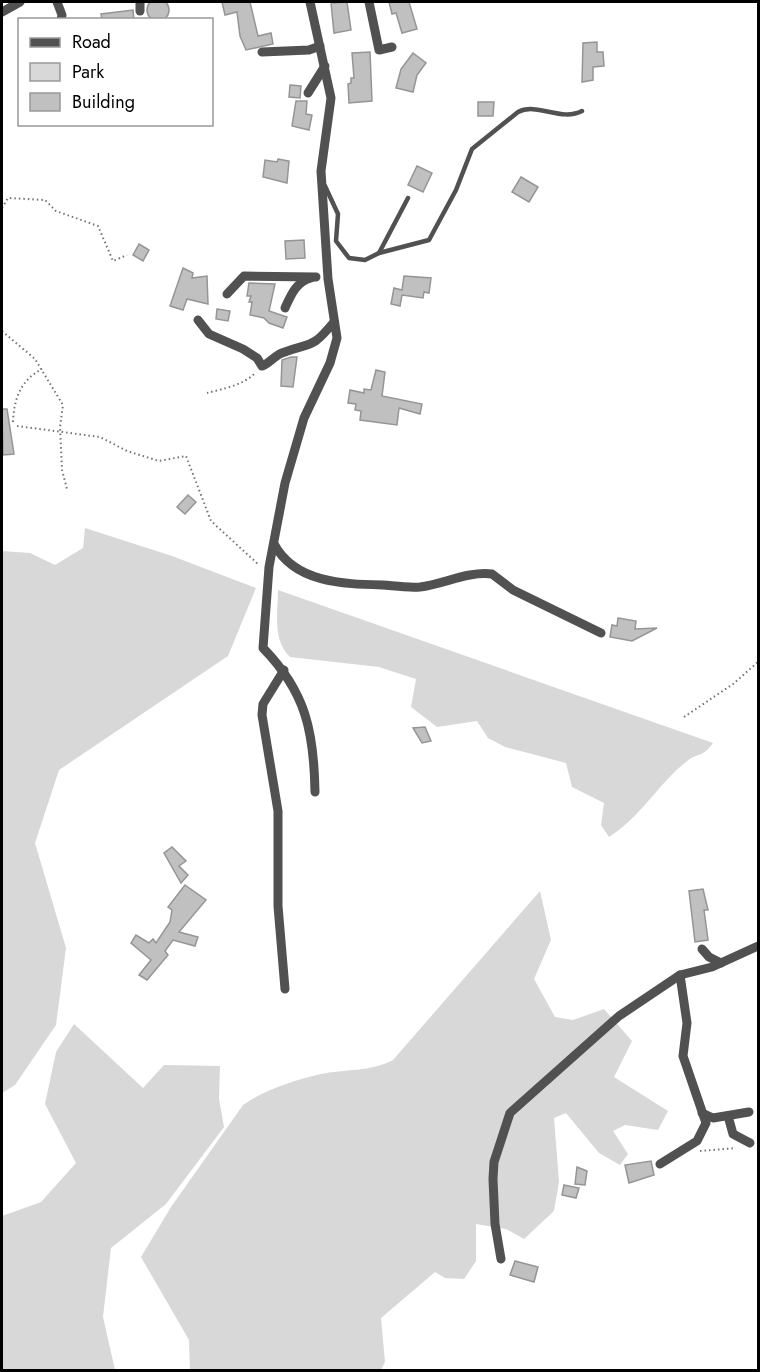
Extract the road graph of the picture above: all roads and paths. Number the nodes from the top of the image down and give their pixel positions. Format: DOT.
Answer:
graph roads {
  1 [pos="20,2"];
  2 [pos="57,2"];
  3 [pos="310,2"];
  4 [pos="369,2"];
  5 [pos="3,10"];
  6 [pos="63,18"];
  7 [pos="320,46"];
  8 [pos="392,47"];
  9 [pos="262,52"];
  10 [pos="325,66"];
  11 [pos="308,93"];
  12 [pos="582,111"];
  13 [pos="322,175"];
  14 [pos="408,198"];
  15 [pos="2,208"];
  16 [pos="379,253"];
  17 [pos="127,255"];
  18 [pos="328,274"];
  19 [pos="316,277"];
  20 [pos="227,294"];
  21 [pos="285,308"];
  22 [pos="198,320"];
  23 [pos="334,322"];
  24 [pos="2,331"];
  25 [pos="262,366"];
  26 [pos="42,369"];
  27 [pos="207,393"];
  28 [pos="13,422"];
  29 [pos="17,426"];
  30 [pos="67,489"];
  31 [pos="273,544"];
  32 [pos="272,555"];
  33 [pos="601,633"];
  34 [pos="759,662"];
  35 [pos="284,670"];
  36 [pos="684,717"];
  37 [pos="315,792"];
  38 [pos="759,946"];
  39 [pos="702,949"];
  40 [pos="721,963"];
  41 [pos="680,975"];
  42 [pos="285,989"];
  43 [pos="749,1112"];
  44 [pos="702,1113"];
  45 [pos="728,1116"];
  46 [pos="750,1143"];
  47 [pos="690,1146"];
  48 [pos="660,1164"];
  49 [pos="501,1259"];
  1 -- 5 [label="street"];
  2 -- 6 [label="street"];
  3 -- 7 [label="street"];
  4 -- 8 [label="street"];
  7 -- 9 [label="street"];
  7 -- 10 [label="street"];
  10 -- 11 [label="street"];
  10 -- 13 [label="street"];
  12 -- 16 [label="lane"];
  13 -- 16 [label="lane"];
  13 -- 18 [label="street"];
  14 -- 16 [label="lane"];
  15 -- 17 [label="path"];
  18 -- 19 [label="street"];
  18 -- 23 [label="street"];
  19 -- 20 [label="street"];
  19 -- 21 [label="street"];
  22 -- 25 [label="street"];
  23 -- 25 [label="street"];
  23 -- 31 [label="street"];
  24 -- 26 [label="path"];
  25 -- 27 [label="path"];
  26 -- 28 [label="path"];
  26 -- 30 [label="path"];
  29 -- 32 [label="path"];
  31 -- 32 [label="street"];
  31 -- 33 [label="street"];
  32 -- 35 [label="street"];
  34 -- 36 [label="path"];
  35 -- 37 [label="street"];
  35 -- 42 [label="street"];
  38 -- 40 [label="street"];
  39 -- 40 [label="street"];
  40 -- 41 [label="street"];
  41 -- 44 [label="street"];
  41 -- 49 [label="street"];
  43 -- 45 [label="street"];
  44 -- 45 [label="street"];
  44 -- 47 [label="street"];
  45 -- 46 [label="street"];
  46 -- 47 [label="path"];
  47 -- 48 [label="street"];
}
